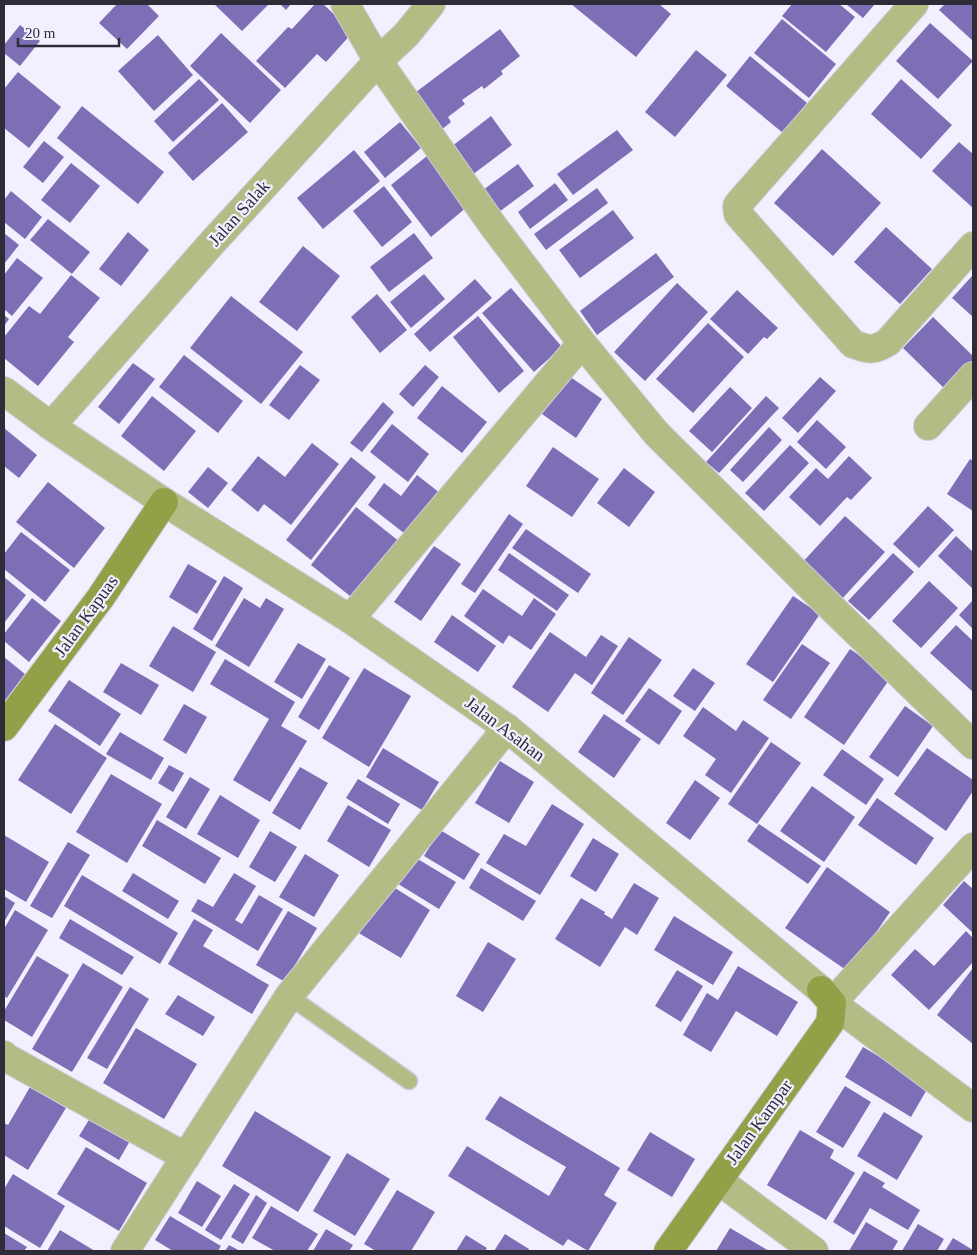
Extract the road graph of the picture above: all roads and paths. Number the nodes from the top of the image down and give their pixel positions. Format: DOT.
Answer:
graph roads {
  1 [pos="345,4"];
  2 [pos="431,4"];
  3 [pos="914,4"];
  4 [pos="378,62"];
  5 [pos="973,246"];
  6 [pos="582,343"];
  7 [pos="973,376"];
  8 [pos="4,391"];
  9 [pos="51,426"];
  10 [pos="928,426"];
  11 [pos="164,502"];
  12 [pos="350,619"];
  13 [pos="4,728"];
  14 [pos="507,728"];
  15 [pos="973,746"];
  16 [pos="973,847"];
  17 [pos="289,996"];
  18 [pos="827,997"];
  19 [pos="4,1055"];
  20 [pos="409,1081"];
  21 [pos="973,1108"];
  22 [pos="186,1157"];
  23 [pos="718,1180"];
  24 [pos="125,1251"];
  25 [pos="668,1251"];
  26 [pos="814,1251"];
  1 -- 4 [label="street"];
  2 -- 4 [label="street, Jalan Salak"];
  3 -- 5 [label="street"];
  4 -- 6 [label="street"];
  4 -- 9 [label="street, Jalan Salak"];
  6 -- 12 [label="street"];
  6 -- 15 [label="street"];
  7 -- 10 [label="street"];
  8 -- 9 [label="street, Jalan Asahan"];
  9 -- 11 [label="street, Jalan Asahan"];
  11 -- 12 [label="street, Jalan Asahan"];
  11 -- 13 [label="main road, Jalan Kapuas"];
  12 -- 14 [label="street, Jalan Asahan"];
  14 -- 17 [label="street"];
  14 -- 18 [label="street, Jalan Asahan"];
  16 -- 18 [label="street"];
  17 -- 20 [label="lane"];
  17 -- 22 [label="street"];
  18 -- 21 [label="street, Jalan Asahan"];
  18 -- 23 [label="main road, Jalan Kampar"];
  19 -- 22 [label="street"];
  22 -- 24 [label="street"];
  23 -- 25 [label="main road, Jalan Kampar"];
  23 -- 26 [label="street"];
}
